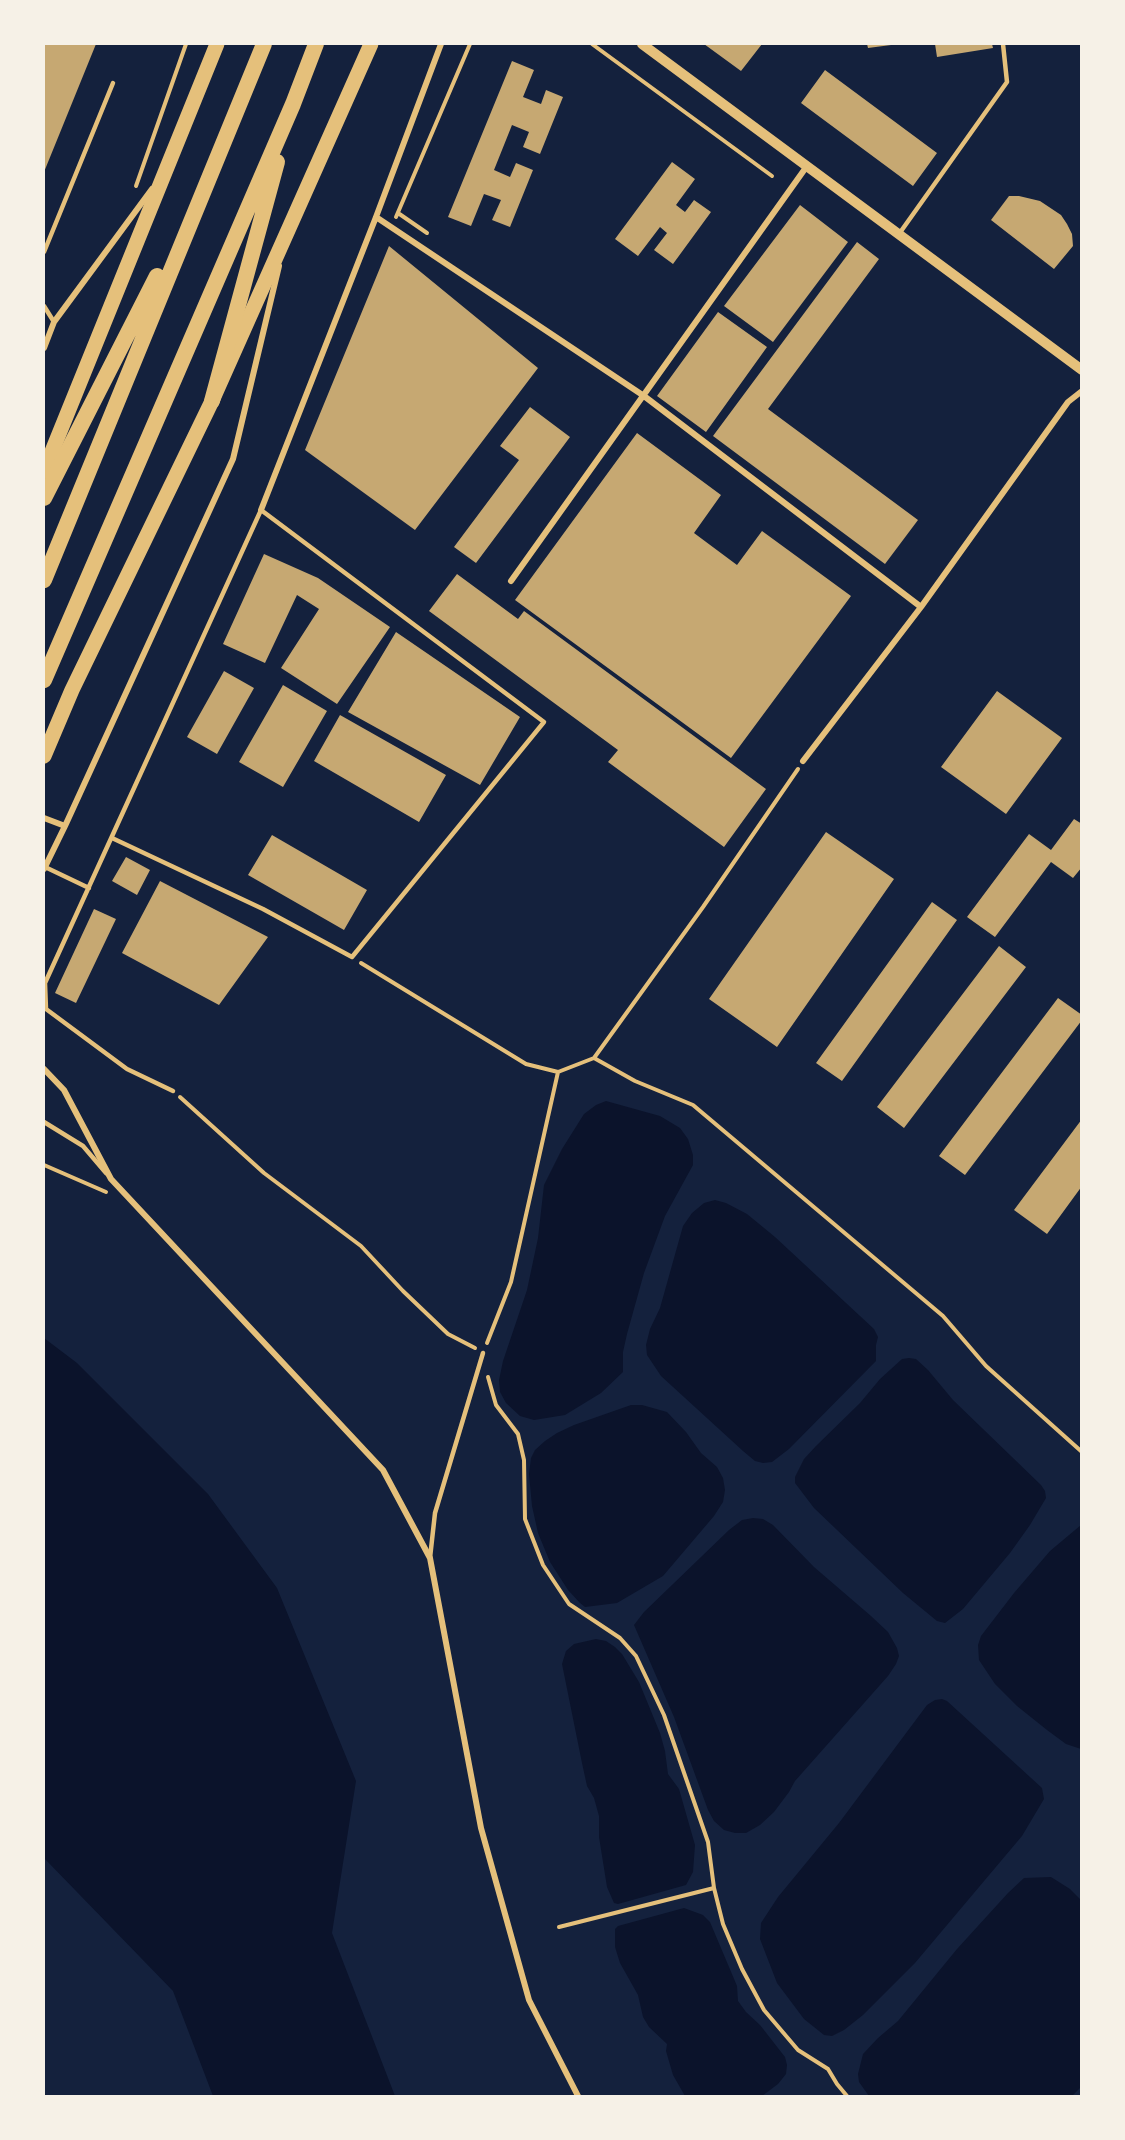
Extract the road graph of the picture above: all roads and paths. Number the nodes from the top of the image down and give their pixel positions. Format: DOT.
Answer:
graph roads {
  1 [pos="186,44"];
  2 [pos="217,44"];
  3 [pos="264,44"];
  4 [pos="316,44"];
  5 [pos="371,44"];
  6 [pos="441,44"];
  7 [pos="470,44"];
  8 [pos="592,44"];
  9 [pos="642,44"];
  10 [pos="1003,44"];
  11 [pos="112,83"];
  12 [pos="293,105"];
  13 [pos="807,166"];
  14 [pos="165,172"];
  15 [pos="772,176"];
  16 [pos="208,177"];
  17 [pos="136,186"];
  18 [pos="376,217"];
  19 [pos="396,218"];
  20 [pos="286,234"];
  21 [pos="899,234"];
  22 [pos="44,252"];
  23 [pos="44,306"];
  24 [pos="54,322"];
  25 [pos="44,348"];
  26 [pos="1082,370"];
  27 [pos="1082,391"];
  28 [pos="644,396"];
  29 [pos="212,401"];
  30 [pos="44,471"];
  31 [pos="44,498"];
  32 [pos="261,510"];
  33 [pos="44,580"];
  34 [pos="511,581"];
  35 [pos="921,607"];
  36 [pos="44,680"];
  37 [pos="44,756"];
  38 [pos="803,761"];
  39 [pos="44,818"];
  40 [pos="65,826"];
  41 [pos="112,838"];
  42 [pos="44,868"];
  43 [pos="89,888"];
  44 [pos="352,957"];
  45 [pos="594,1058"];
  46 [pos="44,1069"];
  47 [pos="558,1071"];
  48 [pos="173,1091"];
  49 [pos="44,1122"];
  50 [pos="44,1165"];
  51 [pos="111,1179"];
  52 [pos="135,1205"];
  53 [pos="483,1353"];
  54 [pos="1082,1452"];
  55 [pos="430,1558"];
  56 [pos="714,1888"];
  57 [pos="559,1927"];
  58 [pos="578,2097"];
  59 [pos="847,2097"];
  1 -- 17 [label="path"];
  2 -- 14 [label="main road"];
  3 -- 16 [label="highway"];
  4 -- 12 [label="highway"];
  5 -- 20 [label="main road"];
  6 -- 18 [label="street"];
  7 -- 19 [label="path"];
  8 -- 15 [label="path"];
  9 -- 13 [label="street"];
  10 -- 21 [label="lane"];
  11 -- 22 [label="lane"];
  12 -- 29 [label="highway"];
  12 -- 36 [label="highway"];
  13 -- 21 [label="street"];
  13 -- 28 [label="street"];
  14 -- 24 [label="street"];
  14 -- 30 [label="main road"];
  16 -- 31 [label="highway"];
  16 -- 33 [label="highway"];
  18 -- 28 [label="street"];
  18 -- 32 [label="street"];
  20 -- 29 [label="main road"];
  20 -- 40 [label="street"];
  21 -- 26 [label="street"];
  23 -- 24 [label="lane"];
  24 -- 25 [label="street"];
  27 -- 35 [label="street"];
  28 -- 34 [label="street"];
  28 -- 35 [label="street"];
  29 -- 37 [label="main road"];
  32 -- 41 [label="lane"];
  32 -- 44 [label="lane"];
  35 -- 38 [label="street"];
  38 -- 45 [label="path"];
  39 -- 40 [label="street"];
  40 -- 42 [label="street"];
  41 -- 43 [label="lane"];
  41 -- 44 [label="lane"];
  42 -- 43 [label="lane"];
  43 -- 48 [label="lane"];
  44 -- 47 [label="path"];
  45 -- 47 [label="path"];
  45 -- 54 [label="path"];
  46 -- 51 [label="street"];
  47 -- 53 [label="path"];
  48 -- 53 [label="path"];
  49 -- 51 [label="lane"];
  50 -- 52 [label="path"];
  51 -- 52 [label="street"];
  52 -- 55 [label="street"];
  53 -- 55 [label="lane"];
  53 -- 56 [label="path"];
  55 -- 58 [label="street"];
  56 -- 57 [label="path"];
  56 -- 59 [label="path"];
}
